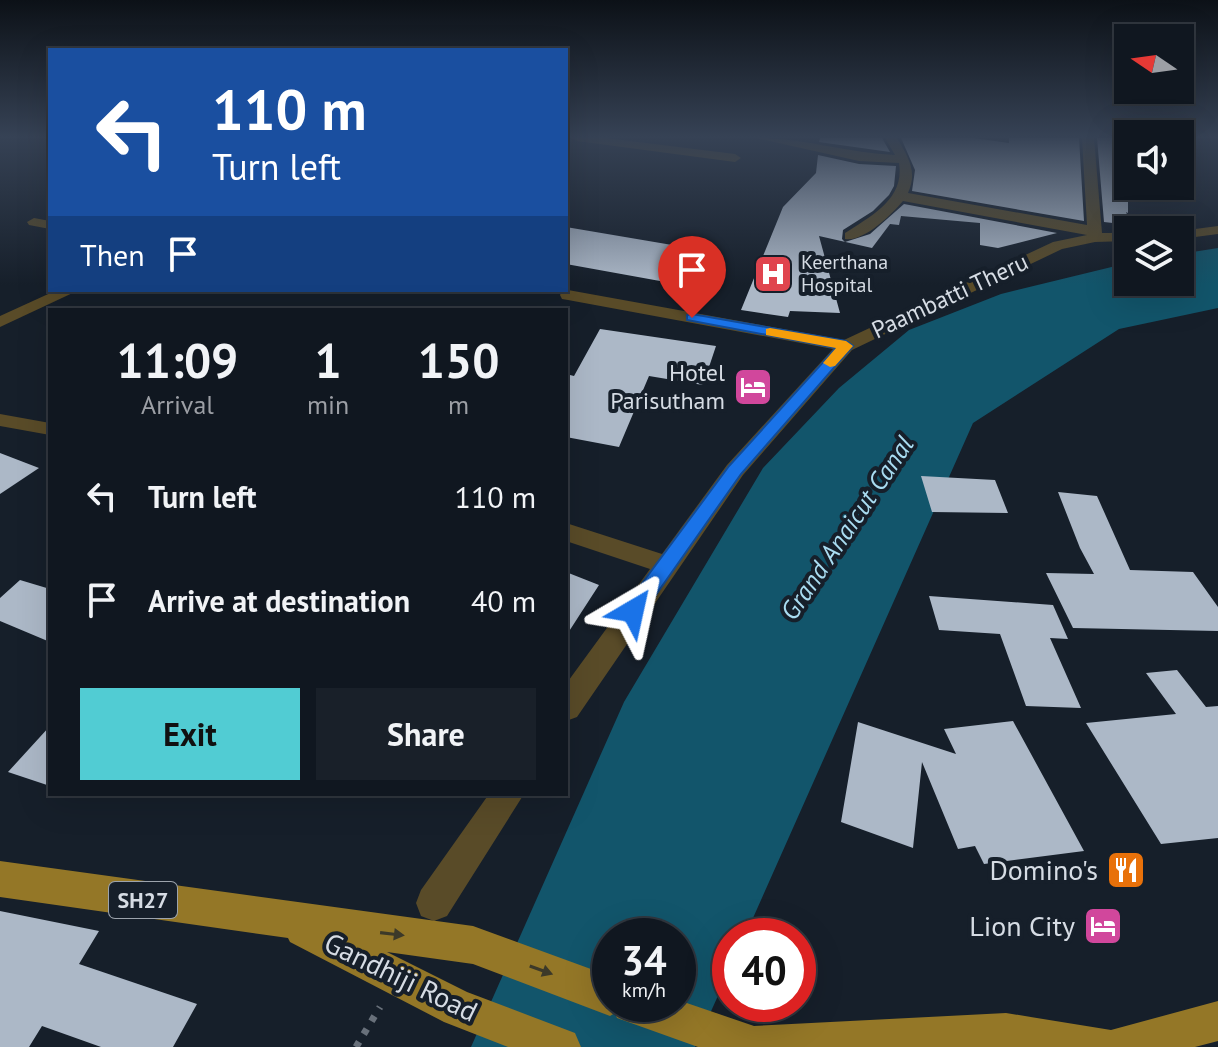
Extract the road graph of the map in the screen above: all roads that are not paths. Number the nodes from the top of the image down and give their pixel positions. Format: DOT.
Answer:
graph roads {
  1 [pos="904,187"];
  2 [pos="1091,187"];
  3 [pos="900,196"];
  4 [pos="34,222"];
  5 [pos="48,225"];
  6 [pos="1218,230"];
  7 [pos="1194,233"];
  8 [pos="1094,234"];
  9 [pos="850,236"];
  10 [pos="1114,236"];
  11 [pos="67,292"];
  12 [pos="568,295"];
  13 [pos="0,322"];
  14 [pos="846,346"];
  15 [pos="0,420"];
  16 [pos="48,429"];
  17 [pos="568,533"];
  18 [pos="666,565"];
  19 [pos="568,705"];
  20 [pos="507,796"];
  21 [pos="0,879"];
  22 [pos="434,903"];
  23 [pos="286,921"];
  24 [pos="592,989"];
  25 [pos="1218,1021"];
  26 [pos="694,1022"];
  27 [pos="1009,1040"];
  28 [pos="777,1046"];
  29 [pos="561,1047"];
  30 [pos="1103,1047"];
  31 [pos="1119,1047"];
  1 -- 3 [label="street"];
  2 -- 8 [label="street"];
  3 -- 8 [label="street"];
  3 -- 9 [label="street"];
  4 -- 5 [label="street"];
  6 -- 7 [label="street"];
  8 -- 10 [label="street, Paambatti Theru"];
  8 -- 14 [label="street, Paambatti Theru"];
  11 -- 13 [label="street"];
  12 -- 14 [label="street"];
  14 -- 18 [label="street, Paambatti Theru"];
  15 -- 16 [label="street"];
  17 -- 18 [label="street"];
  18 -- 19 [label="street, Paambatti Theru"];
  20 -- 22 [label="street"];
  21 -- 23 [label="main road, Gandhiji Road / SH27"];
  23 -- 24 [label="main road, Gandhiji Road / SH27, one-way"];
  23 -- 29 [label="main road, Gandhiji Road / SH27"];
  25 -- 31 [label="main road"];
  26 -- 28 [label="main road"];
  27 -- 28 [label="main road"];
  27 -- 30 [label="main road"];
}
